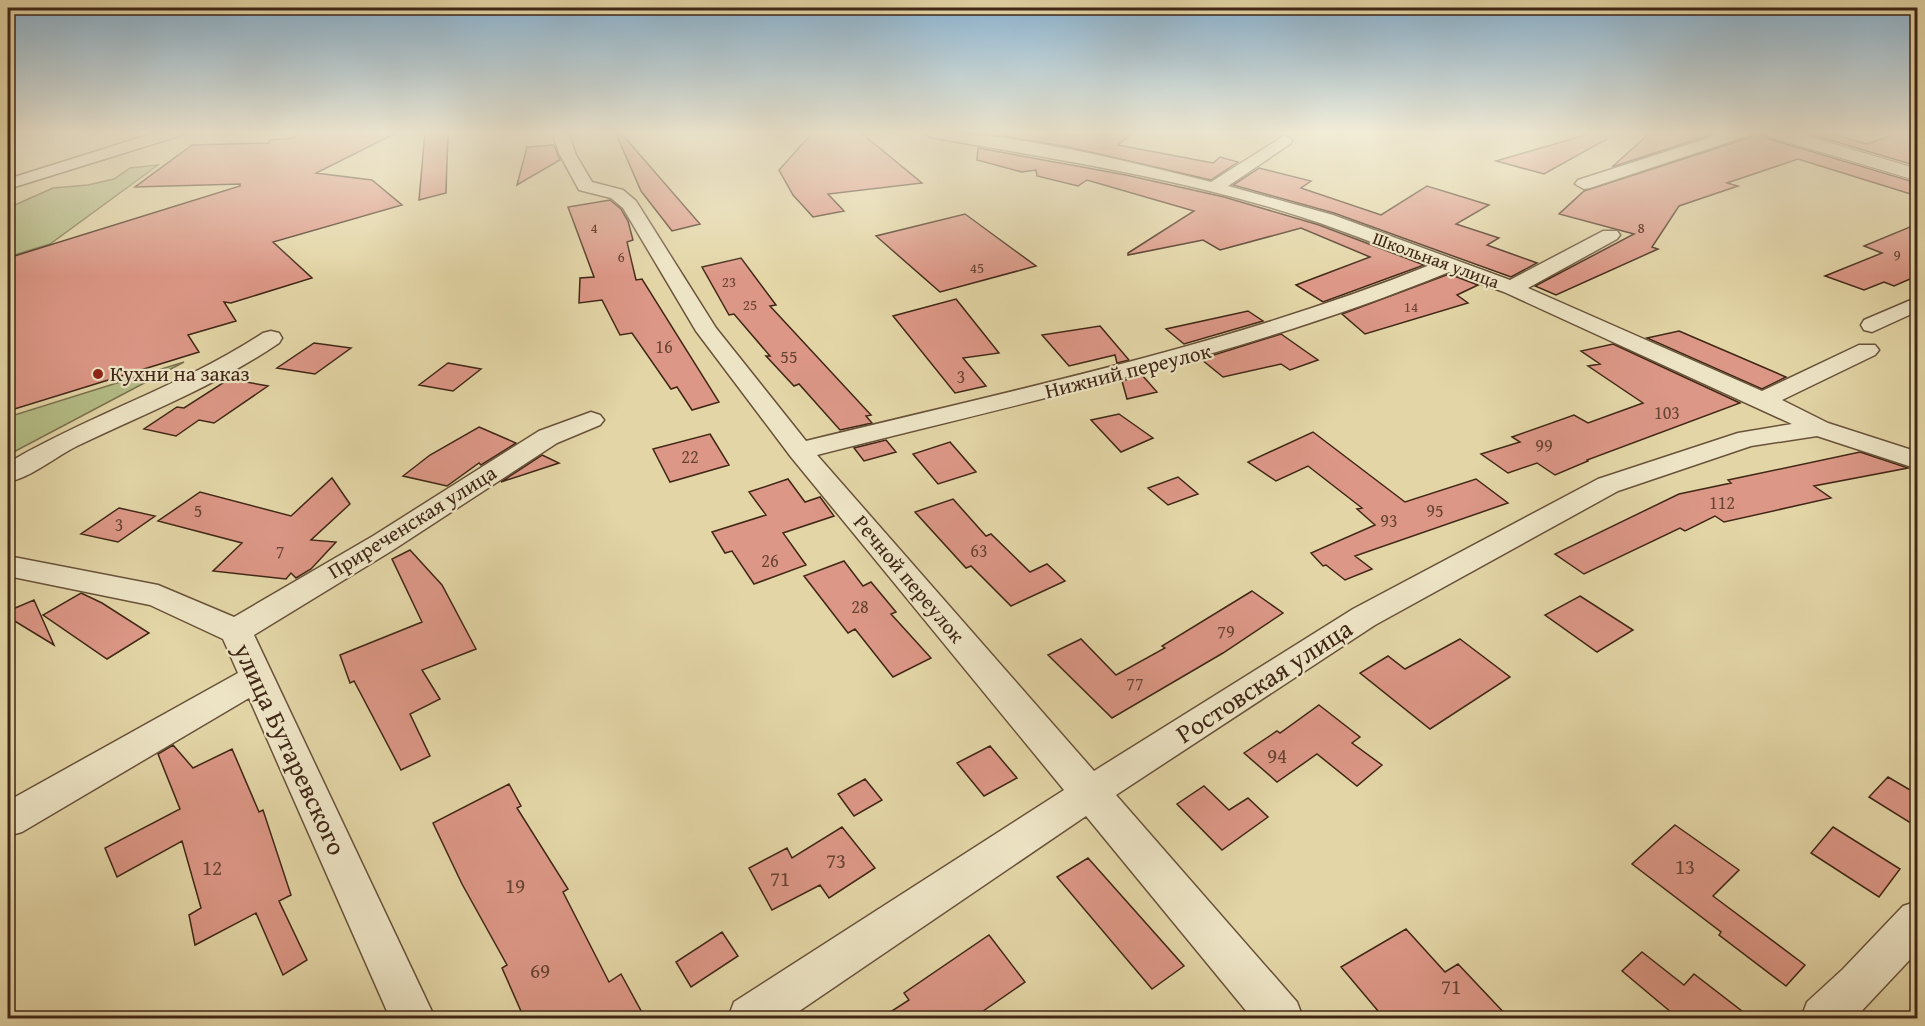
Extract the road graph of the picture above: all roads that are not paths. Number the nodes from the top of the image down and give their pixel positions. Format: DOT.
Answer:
graph roads {
  1 [pos="582,180"];
  2 [pos="1180,180"];
  3 [pos="1226,180"];
  4 [pos="1597,180"];
  5 [pos="1584,184"];
  6 [pos="1214,188"];
  7 [pos="1610,235"];
  8 [pos="1448,265"];
  9 [pos="1511,288"];
  10 [pos="1917,303"];
  11 [pos="1872,325"];
  12 [pos="271,338"];
  13 [pos="1867,350"];
  14 [pos="1762,400"];
  15 [pos="591,420"];
  16 [pos="1819,428"];
  17 [pos="800,451"];
  18 [pos="1917,461"];
  19 [pos="8,474"];
  20 [pos="8,566"];
  21 [pos="236,631"];
  22 [pos="257,678"];
  23 [pos="1091,792"];
  24 [pos="8,820"];
  25 [pos="1917,920"];
  26 [pos="413,1018"];
  27 [pos="750,1018"];
  28 [pos="1281,1018"];
  29 [pos="1823,1018"];
  1 -- 17 [label="street, Речной переулок"];
  2 -- 6 [label="street, Школьная улица"];
  3 -- 6 [label="street"];
  4 -- 5 [label="street"];
  6 -- 8 [label="street, Школьная улица"];
  7 -- 9 [label="street"];
  8 -- 9 [label="street, Школьная улица"];
  8 -- 17 [label="street, Нижний переулок"];
  9 -- 14 [label="street, Школьная улица"];
  10 -- 11 [label="street"];
  12 -- 19 [label="street"];
  13 -- 14 [label="street"];
  14 -- 16 [label="street, Школьная улица"];
  15 -- 21 [label="street, Приреченская улица"];
  16 -- 18 [label="street, Школьная улица"];
  16 -- 23 [label="street, Ростовская улица"];
  17 -- 23 [label="street, Речной переулок"];
  20 -- 21 [label="street, улица Бутаревского"];
  21 -- 22 [label="street, улица Бутаревского"];
  22 -- 24 [label="street"];
  22 -- 26 [label="street, улица Бутаревского"];
  23 -- 27 [label="street, Ростовская улица"];
  23 -- 28 [label="street, Речной переулок"];
  25 -- 29 [label="street"];
}
